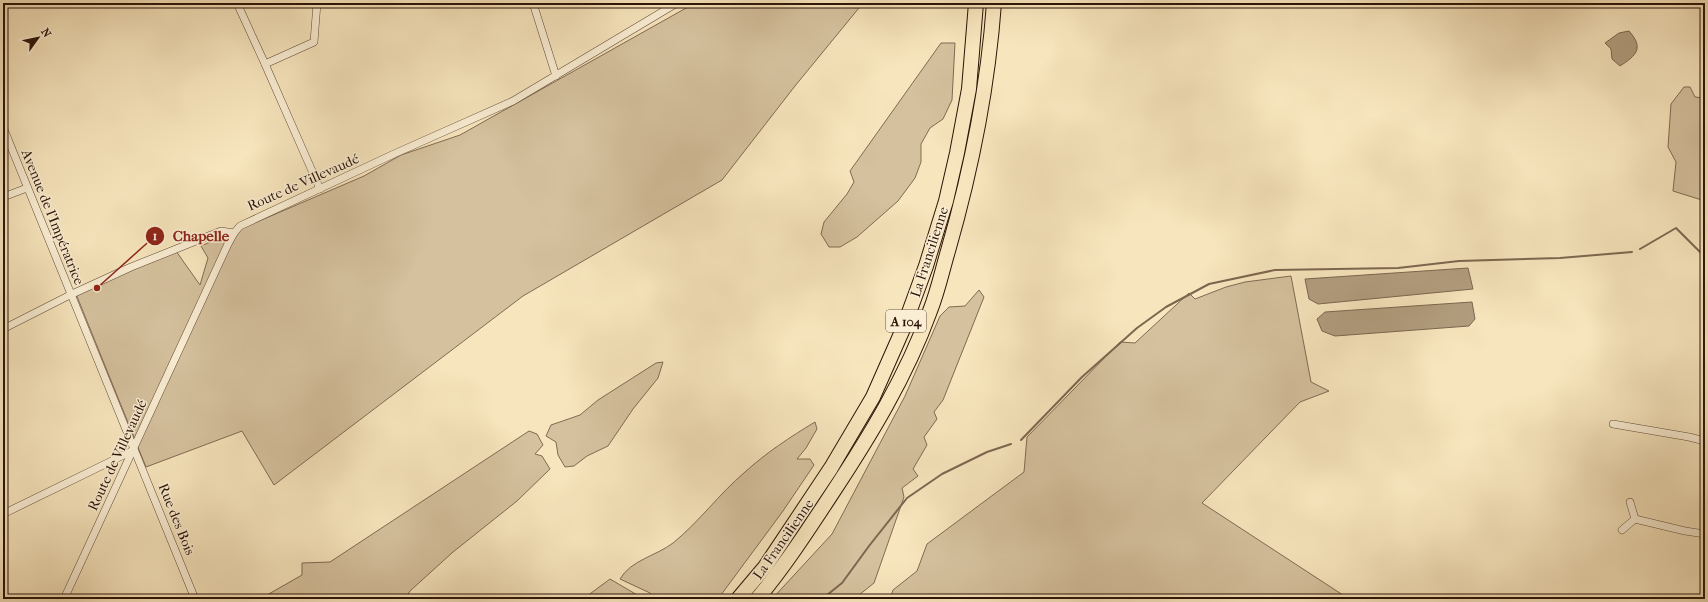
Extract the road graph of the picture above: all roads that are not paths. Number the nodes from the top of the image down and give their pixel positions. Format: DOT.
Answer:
graph roads {
  1 [pos="237,3"];
  2 [pos="317,3"];
  3 [pos="533,3"];
  4 [pos="677,3"];
  5 [pos="976,3"];
  6 [pos="994,3"];
  7 [pos="1004,3"];
  8 [pos="265,64"];
  9 [pos="986,68"];
  10 [pos="556,76"];
  11 [pos="3,128"];
  12 [pos="27,188"];
  13 [pos="320,189"];
  14 [pos="3,197"];
  15 [pos="234,233"];
  16 [pos="70,295"];
  17 [pos="3,330"];
  18 [pos="1614,424"];
  19 [pos="1705,441"];
  20 [pos="134,450"];
  21 [pos="1630,502"];
  22 [pos="3,514"];
  23 [pos="1635,519"];
  24 [pos="1622,530"];
  25 [pos="1705,534"];
  26 [pos="64,599"];
  27 [pos="195,599"];
  28 [pos="738,599"];
  29 [pos="757,599"];
  1 -- 8 [label="street"];
  2 -- 8 [label="street"];
  3 -- 10 [label="street"];
  4 -- 10 [label="street, Route de Villevaudé"];
  5 -- 28 [label="highway, La Francilienne / A 104"];
  6 -- 9 [label="highway, La Francilienne / A 104"];
  7 -- 9 [label="highway"];
  8 -- 13 [label="street"];
  9 -- 29 [label="highway, La Francilienne / A 104"];
  10 -- 13 [label="street, Route de Villevaudé"];
  11 -- 12 [label="street, Avenue de l'Impératrice"];
  12 -- 14 [label="street"];
  12 -- 16 [label="street, Avenue de l'Impératrice"];
  13 -- 15 [label="street, Route de Villevaudé"];
  15 -- 16 [label="street"];
  15 -- 20 [label="street, Route de Villevaudé"];
  16 -- 17 [label="street"];
  16 -- 20 [label="street, Avenue de l'Impératrice"];
  18 -- 19 [label="street"];
  20 -- 22 [label="street"];
  20 -- 26 [label="street, Route de Villevaudé"];
  20 -- 27 [label="street, Rue des Bois"];
  21 -- 23 [label="street"];
  23 -- 24 [label="street"];
  23 -- 25 [label="street"];
}
